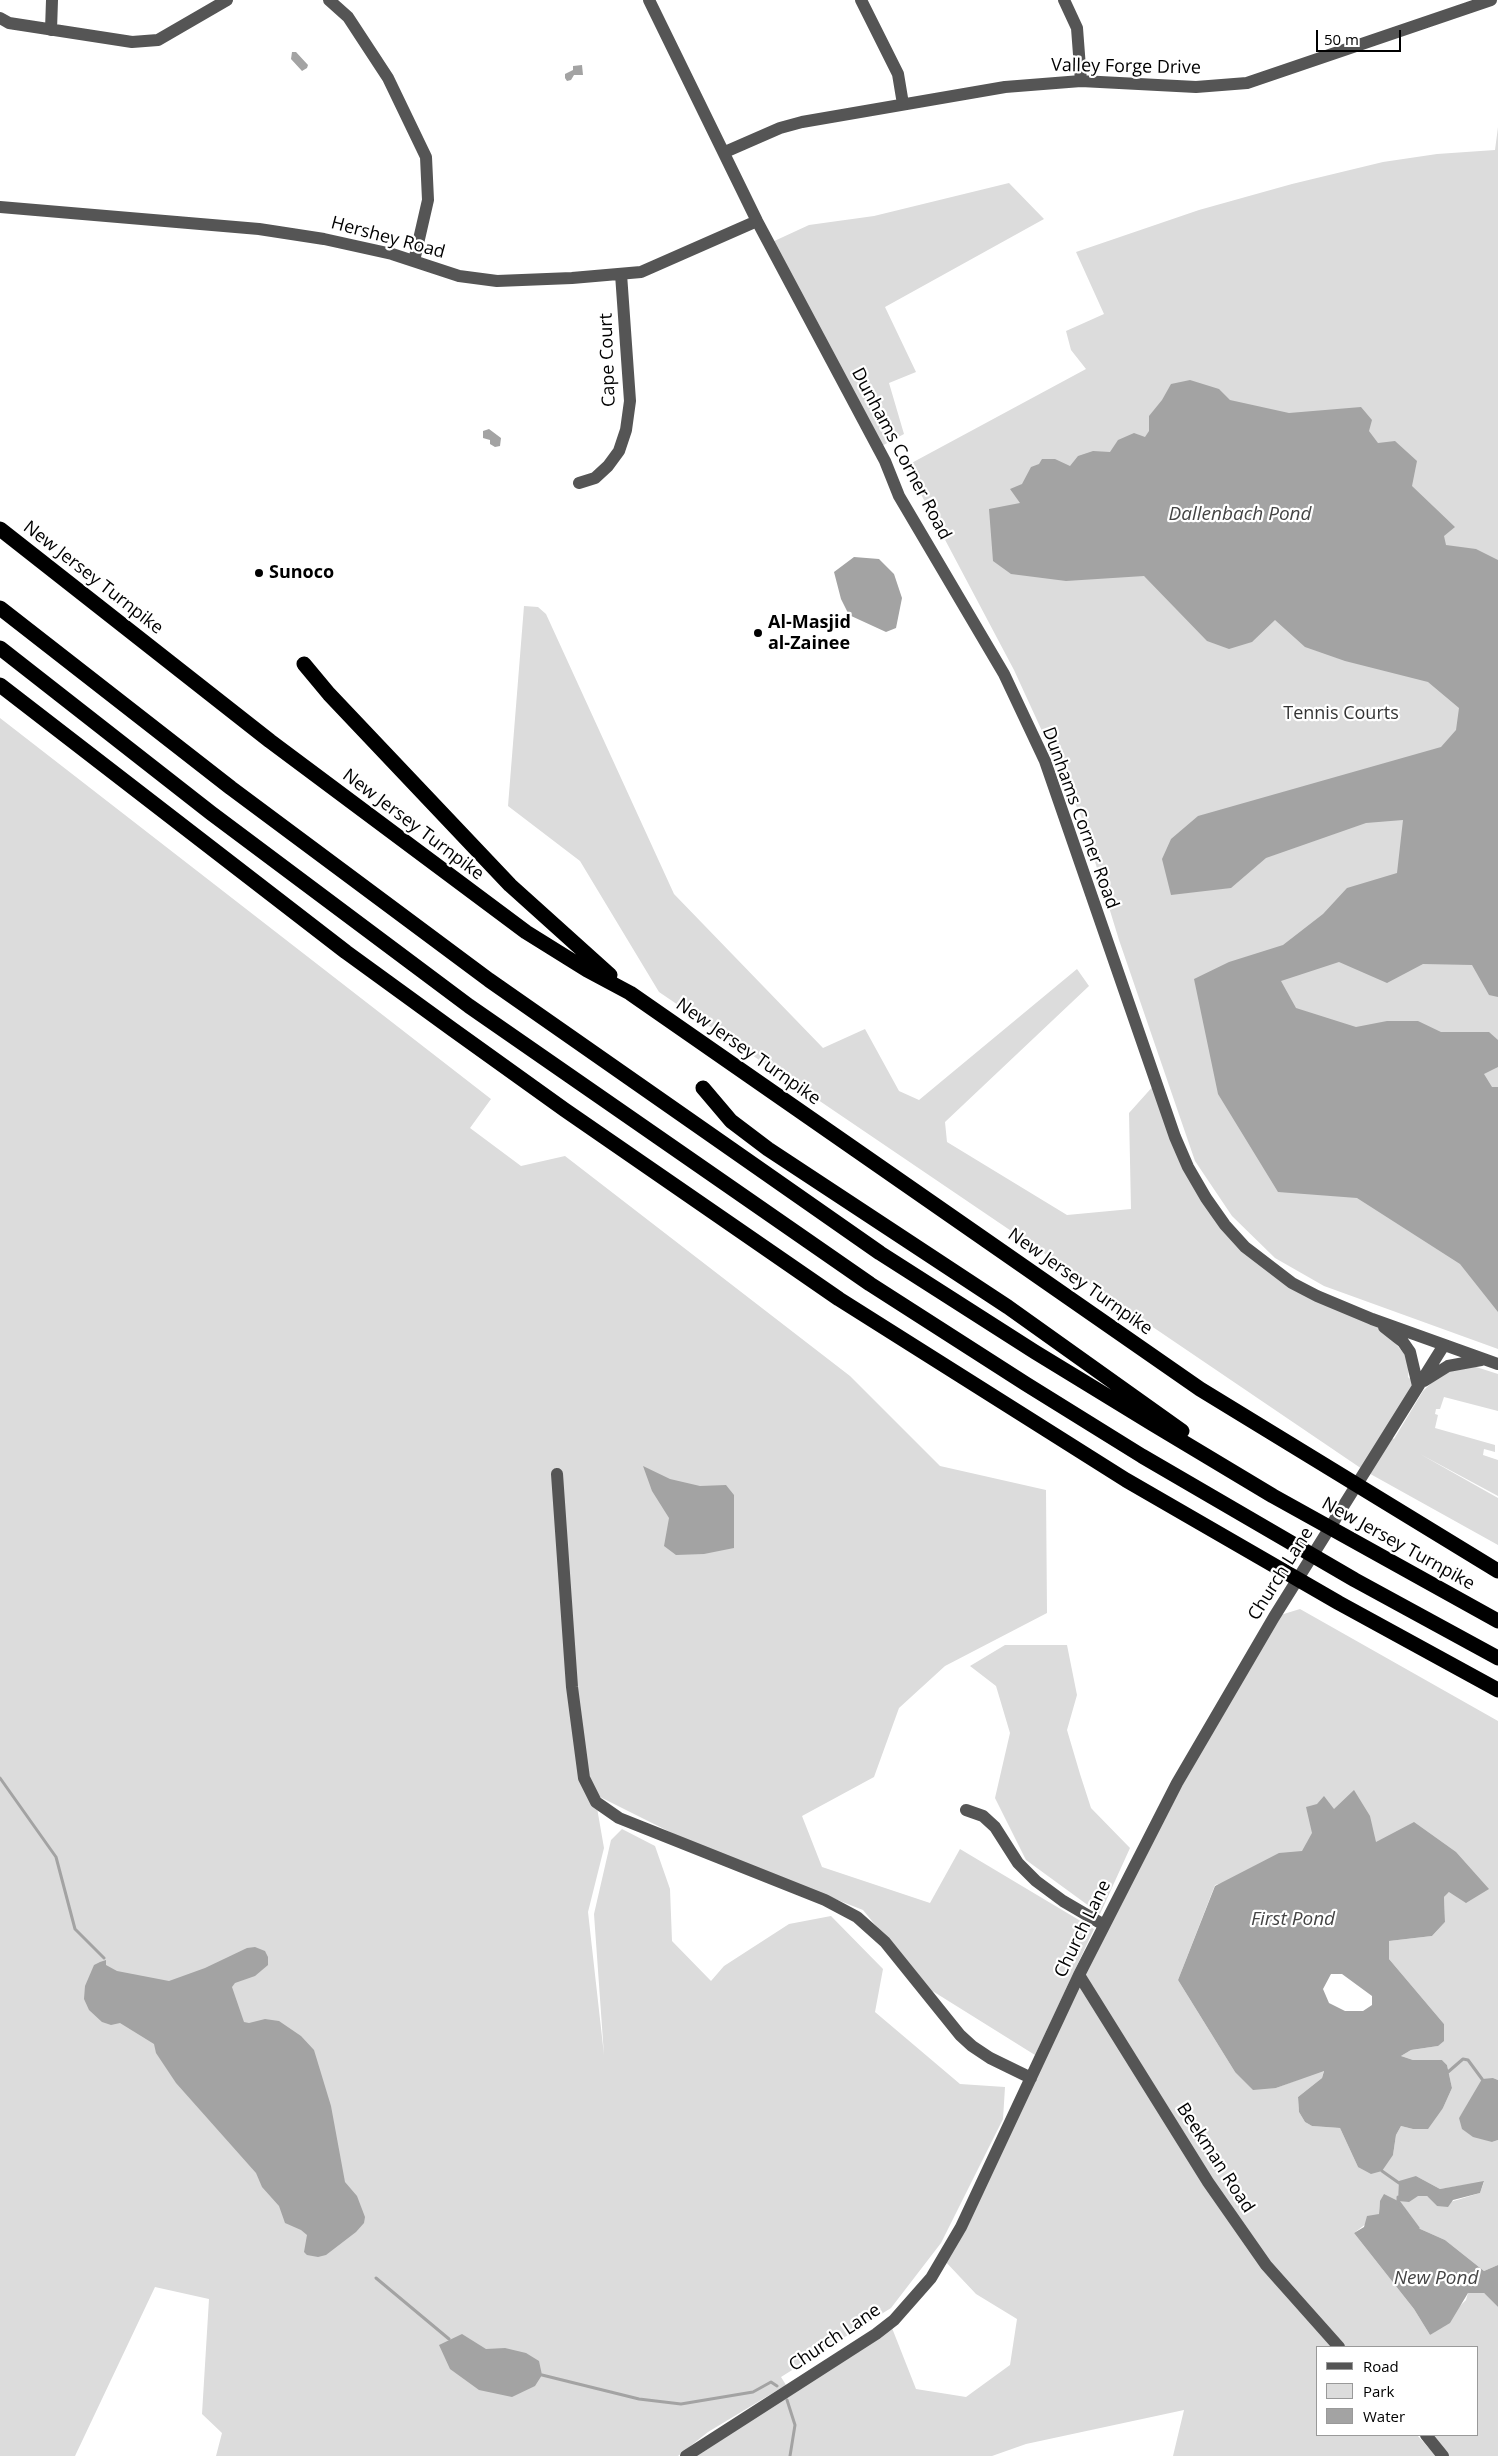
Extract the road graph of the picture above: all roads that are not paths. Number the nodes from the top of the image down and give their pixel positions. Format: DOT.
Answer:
graph roads {
  1 [pos="52,0"];
  2 [pos="227,0"];
  3 [pos="329,0"];
  4 [pos="649,0"];
  5 [pos="860,0"];
  6 [pos="1064,0"];
  7 [pos="1491,0"];
  8 [pos="0,18"];
  9 [pos="51,30"];
  10 [pos="1081,81"];
  11 [pos="903,104"];
  12 [pos="724,152"];
  13 [pos="0,207"];
  14 [pos="757,221"];
  15 [pos="414,261"];
  16 [pos="621,274"];
  17 [pos="579,483"];
  18 [pos="0,529"];
  19 [pos="0,608"];
  20 [pos="0,648"];
  21 [pos="304,664"];
  22 [pos="0,685"];
  23 [pos="630,993"];
  24 [pos="703,1088"];
  25 [pos="1372,1319"];
  26 [pos="1444,1345"];
  27 [pos="1485,1360"];
  28 [pos="1498,1364"];
  29 [pos="1418,1386"];
  30 [pos="557,1474"];
  31 [pos="1273,1496"];
  32 [pos="1498,1571"];
  33 [pos="1498,1621"];
  34 [pos="1498,1658"];
  35 [pos="1498,1690"];
  36 [pos="966,1810"];
  37 [pos="1104,1925"];
  38 [pos="1079,1975"];
  39 [pos="1031,2078"];
  40 [pos="1337,2346"];
  41 [pos="1427,2436"];
  42 [pos="686,2456"];
  43 [pos="1443,2456"];
  1 -- 9 [label="street"];
  2 -- 9 [label="street"];
  3 -- 15 [label="street"];
  4 -- 12 [label="street, Dunhams Corner Road"];
  5 -- 11 [label="street"];
  6 -- 10 [label="street"];
  7 -- 10 [label="street, Valley Forge Drive"];
  8 -- 9 [label="street"];
  10 -- 11 [label="street, Valley Forge Drive"];
  11 -- 12 [label="street, Valley Forge Drive"];
  12 -- 14 [label="street, Dunhams Corner Road"];
  13 -- 15 [label="street, Hershey Road"];
  14 -- 16 [label="street, Hershey Road"];
  14 -- 25 [label="street, Dunhams Corner Road"];
  15 -- 16 [label="street, Hershey Road"];
  16 -- 17 [label="street, Cape Court"];
  18 -- 23 [label="highway, New Jersey Turnpike"];
  19 -- 31 [label="highway, New Jersey Turnpike"];
  20 -- 34 [label="highway"];
  21 -- 23 [label="highway"];
  22 -- 35 [label="highway"];
  23 -- 32 [label="highway, New Jersey Turnpike"];
  24 -- 31 [label="highway"];
  25 -- 26 [label="street, Dunhams Corner Road"];
  25 -- 29 [label="street"];
  26 -- 27 [label="street, Dunhams Corner Road"];
  26 -- 29 [label="street, Church Lane"];
  27 -- 28 [label="street, Dunhams Corner Road"];
  27 -- 29 [label="street"];
  29 -- 37 [label="street, Church Lane"];
  30 -- 39 [label="street"];
  31 -- 33 [label="highway, New Jersey Turnpike"];
  36 -- 37 [label="street"];
  37 -- 38 [label="street, Church Lane"];
  38 -- 39 [label="street, Church Lane"];
  38 -- 40 [label="street, Beekman Road"];
  39 -- 42 [label="street, Church Lane"];
  41 -- 43 [label="street"];
}
